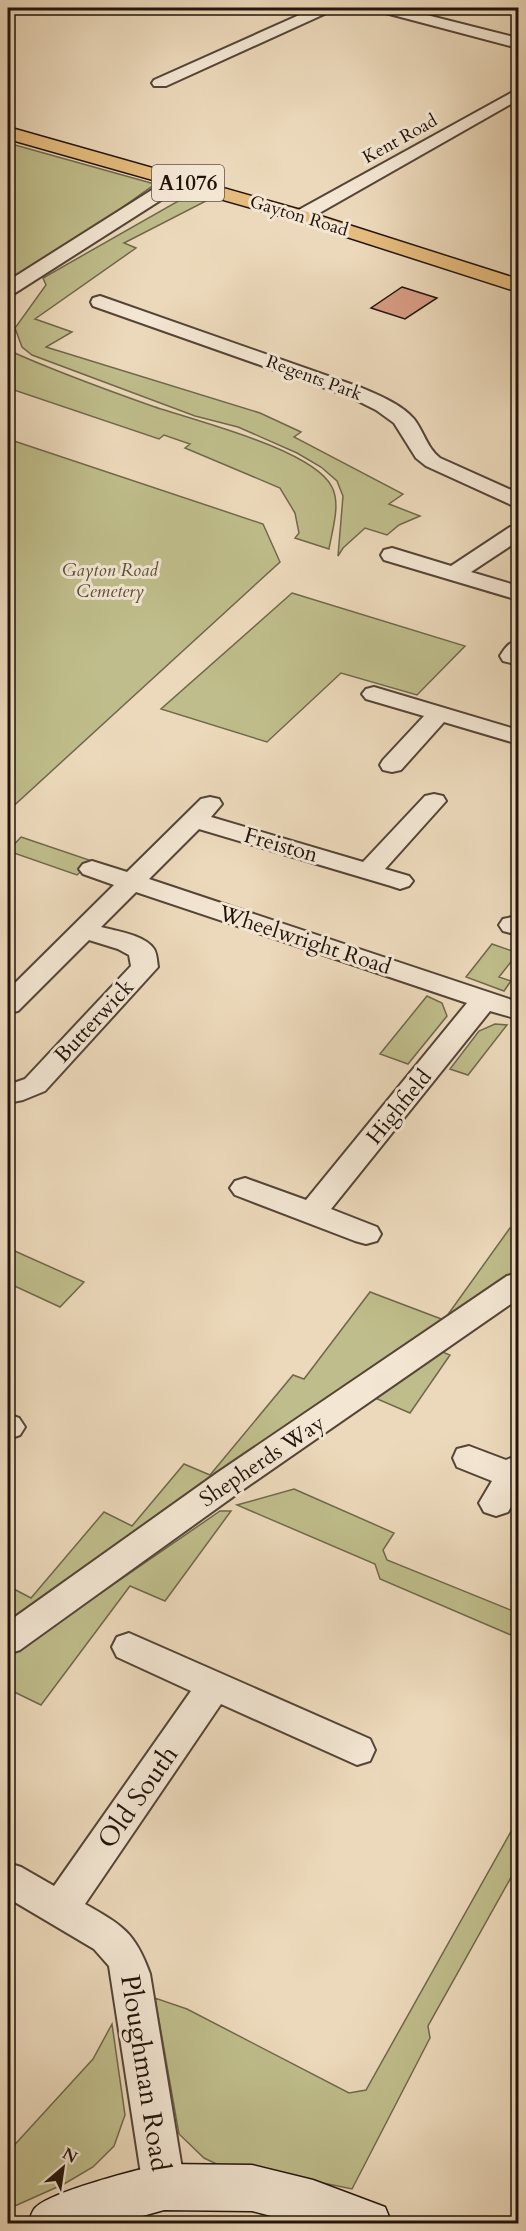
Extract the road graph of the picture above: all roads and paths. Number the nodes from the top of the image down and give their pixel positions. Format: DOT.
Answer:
graph roads {
  1 [pos="326,8"];
  2 [pos="383,8"];
  3 [pos="519,43"];
  4 [pos="160,83"];
  5 [pos="519,94"];
  6 [pos="8,133"];
  7 [pos="180,180"];
  8 [pos="301,216"];
  9 [pos="519,286"];
  10 [pos="8,289"];
  11 [pos="100,302"];
  12 [pos="142,317"];
  13 [pos="123,327"];
  14 [pos="511,497"];
  15 [pos="519,532"];
  16 [pos="392,555"];
  17 [pos="455,573"];
  18 [pos="519,593"];
  19 [pos="374,694"];
  20 [pos="439,714"];
  21 [pos="519,737"];
  22 [pos="392,765"];
  23 [pos="434,801"];
  24 [pos="92,870"];
  25 [pos="369,871"];
  26 [pos="400,881"];
  27 [pos="132,883"];
  28 [pos="84,930"];
  29 [pos="484,1000"];
  30 [pos="8,1005"];
  31 [pos="519,1011"];
  32 [pos="8,1094"];
  33 [pos="245,1188"];
  34 [pos="312,1213"];
  35 [pos="366,1234"];
  36 [pos="519,1284"];
  37 [pos="469,1458"];
  38 [pos="516,1472"];
  39 [pos="496,1503"];
  40 [pos="8,1640"];
  41 [pos="129,1647"];
  42 [pos="214,1686"];
  43 [pos="357,1750"];
  44 [pos="8,1879"];
  45 [pos="61,1908"];
  46 [pos="164,2187"];
  47 [pos="52,2223"];
  48 [pos="368,2223"];
  1 -- 4 [label="street"];
  2 -- 3 [label="street"];
  5 -- 8 [label="street, Kent Road"];
  6 -- 7 [label="main road, Gayton Road / A1076"];
  7 -- 8 [label="main road, Gayton Road / A1076"];
  7 -- 10 [label="street"];
  8 -- 9 [label="main road, Gayton Road / A1076"];
  11 -- 12 [label="street, Regents Park"];
  12 -- 13 [label="street"];
  12 -- 14 [label="street, Regents Park"];
  15 -- 17 [label="street"];
  16 -- 17 [label="street"];
  17 -- 18 [label="street"];
  19 -- 20 [label="street"];
  20 -- 21 [label="street"];
  20 -- 22 [label="street"];
  23 -- 25 [label="street"];
  24 -- 27 [label="street, Wheelwright Road"];
  25 -- 26 [label="street, Freiston"];
  25 -- 27 [label="street, Freiston"];
  27 -- 28 [label="street"];
  27 -- 29 [label="street, Wheelwright Road"];
  28 -- 30 [label="street"];
  28 -- 32 [label="street, Butterwick"];
  29 -- 31 [label="street, Wheelwright Road"];
  29 -- 34 [label="street, Highfield"];
  33 -- 34 [label="street"];
  34 -- 35 [label="street"];
  36 -- 40 [label="street, Shepherds Way"];
  37 -- 38 [label="street"];
  38 -- 39 [label="street"];
  41 -- 42 [label="street"];
  42 -- 43 [label="street"];
  42 -- 45 [label="street, Old South"];
  44 -- 45 [label="street, Ploughman Road"];
  45 -- 46 [label="street, Ploughman Road"];
  46 -- 47 [label="street"];
  46 -- 48 [label="street"];
}
